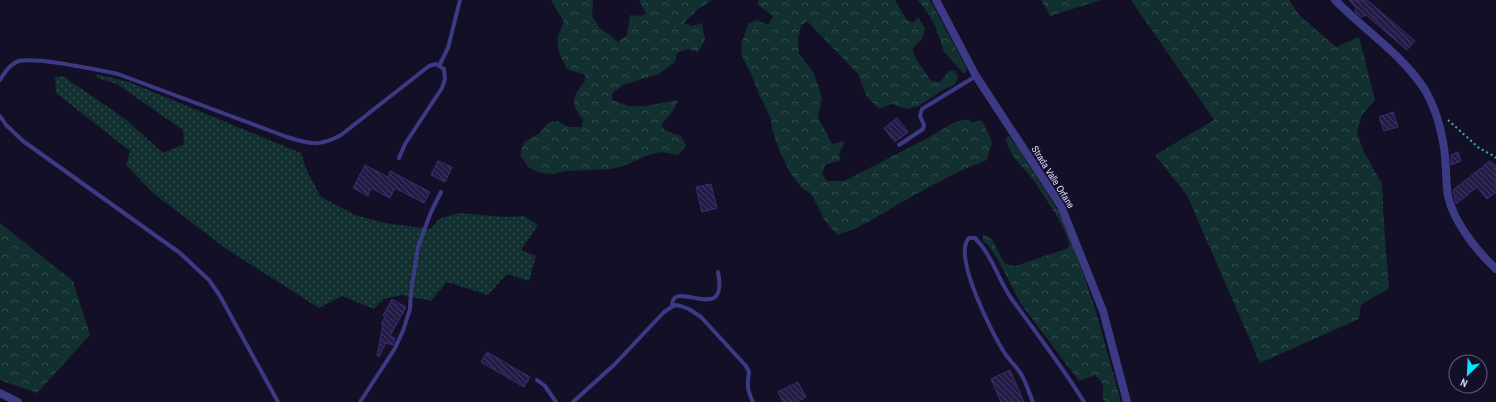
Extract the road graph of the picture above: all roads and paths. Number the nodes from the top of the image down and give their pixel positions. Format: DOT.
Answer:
graph roads {
  1 [pos="460,0"];
  2 [pos="936,0"];
  3 [pos="1335,0"];
  4 [pos="440,66"];
  5 [pos="976,76"];
  6 [pos="0,80"];
  7 [pos="1435,113"];
  8 [pos="0,116"];
  9 [pos="899,145"];
  10 [pos="399,158"];
  11 [pos="1496,158"];
  12 [pos="441,192"];
  13 [pos="1496,269"];
  14 [pos="718,272"];
  15 [pos="672,306"];
  16 [pos="538,380"];
  17 [pos="0,393"];
  18 [pos="18,402"];
  19 [pos="278,402"];
  20 [pos="360,402"];
  21 [pos="556,402"];
  22 [pos="573,402"];
  23 [pos="753,402"];
  24 [pos="1033,402"];
  25 [pos="1084,402"];
  26 [pos="1127,402"];
  1 -- 4 [label="lane"];
  2 -- 5 [label="street, Strada Valle Orfane"];
  3 -- 7 [label="street"];
  4 -- 6 [label="lane"];
  4 -- 10 [label="lane"];
  5 -- 9 [label="lane"];
  5 -- 26 [label="street, Strada Valle Orfane"];
  7 -- 11 [label="path"];
  7 -- 13 [label="street"];
  8 -- 19 [label="lane"];
  12 -- 20 [label="lane"];
  14 -- 15 [label="lane"];
  15 -- 22 [label="lane"];
  15 -- 23 [label="lane"];
  16 -- 21 [label="lane"];
  17 -- 18 [label="street"];
  24 -- 25 [label="lane"];
}
